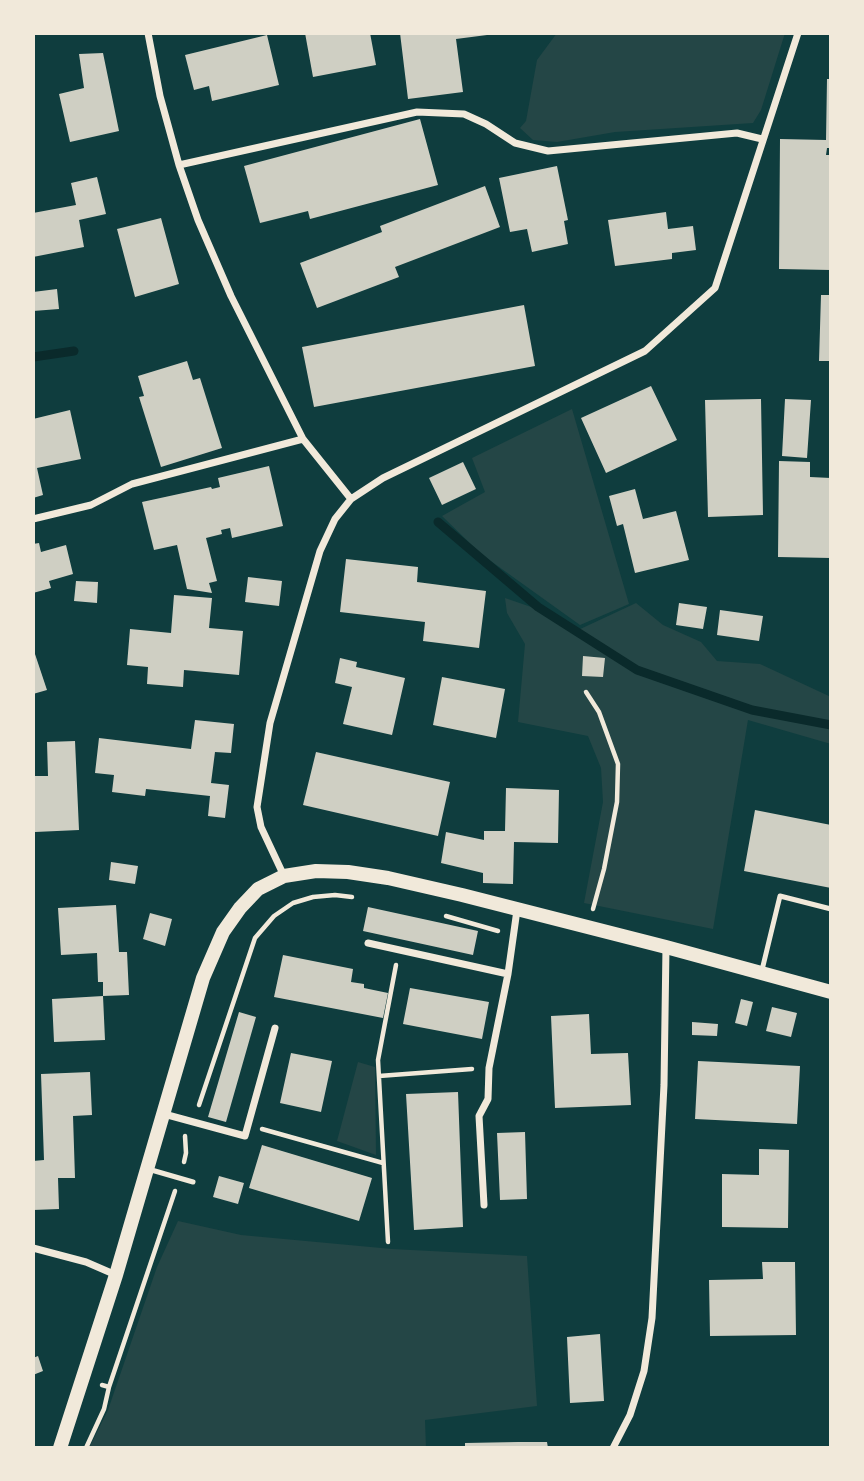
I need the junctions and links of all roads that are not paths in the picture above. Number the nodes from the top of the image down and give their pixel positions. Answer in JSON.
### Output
{"nodes":[{"id":1,"x":148,"y":33,"type":"edge"},
{"id":2,"x":798,"y":33,"type":"edge"},
{"id":3,"x":762,"y":139,"type":"junction"},
{"id":4,"x":179,"y":165,"type":"junction"},
{"id":5,"x":303,"y":439,"type":"junction"},
{"id":6,"x":351,"y":499,"type":"junction"},
{"id":7,"x":33,"y":519,"type":"edge"},
{"id":8,"x":284,"y":876,"type":"junction"},
{"id":9,"x":831,"y":909,"type":"edge"},
{"id":10,"x":517,"y":910,"type":"junction"},
{"id":11,"x":368,"y":943,"type":"dead end"},
{"id":12,"x":666,"y":947,"type":"junction"},
{"id":13,"x":508,"y":974,"type":"junction"},
{"id":14,"x":761,"y":974,"type":"junction"},
{"id":15,"x":831,"y":992,"type":"edge"},
{"id":16,"x":275,"y":1028,"type":"dead end"},
{"id":17,"x":164,"y":1114,"type":"junction"},
{"id":18,"x":148,"y":1169,"type":"junction"},
{"id":19,"x":193,"y":1182,"type":"dead end"},
{"id":20,"x":484,"y":1205,"type":"dead end"},
{"id":21,"x":33,"y":1248,"type":"edge"},
{"id":22,"x":116,"y":1275,"type":"junction"},
{"id":23,"x":60,"y":1448,"type":"edge"},
{"id":24,"x":613,"y":1448,"type":"edge"}],
"edges":[{"from":1,"to":4,"type":"street"},
{"from":2,"to":3,"type":"street"},
{"from":3,"to":4,"type":"street"},
{"from":3,"to":6,"type":"street"},
{"from":4,"to":5,"type":"street"},
{"from":5,"to":6,"type":"street"},
{"from":5,"to":7,"type":"street"},
{"from":6,"to":8,"type":"street"},
{"from":8,"to":10,"type":"main road"},
{"from":8,"to":17,"type":"main road"},
{"from":9,"to":14,"type":"lane"},
{"from":10,"to":12,"type":"main road"},
{"from":10,"to":13,"type":"street"},
{"from":11,"to":13,"type":"street"},
{"from":12,"to":14,"type":"main road"},
{"from":12,"to":24,"type":"street"},
{"from":13,"to":20,"type":"street"},
{"from":14,"to":15,"type":"main road"},
{"from":16,"to":17,"type":"street"},
{"from":17,"to":18,"type":"main road"},
{"from":18,"to":19,"type":"lane"},
{"from":18,"to":22,"type":"main road"},
{"from":21,"to":22,"type":"street"},
{"from":22,"to":23,"type":"main road"}]}
